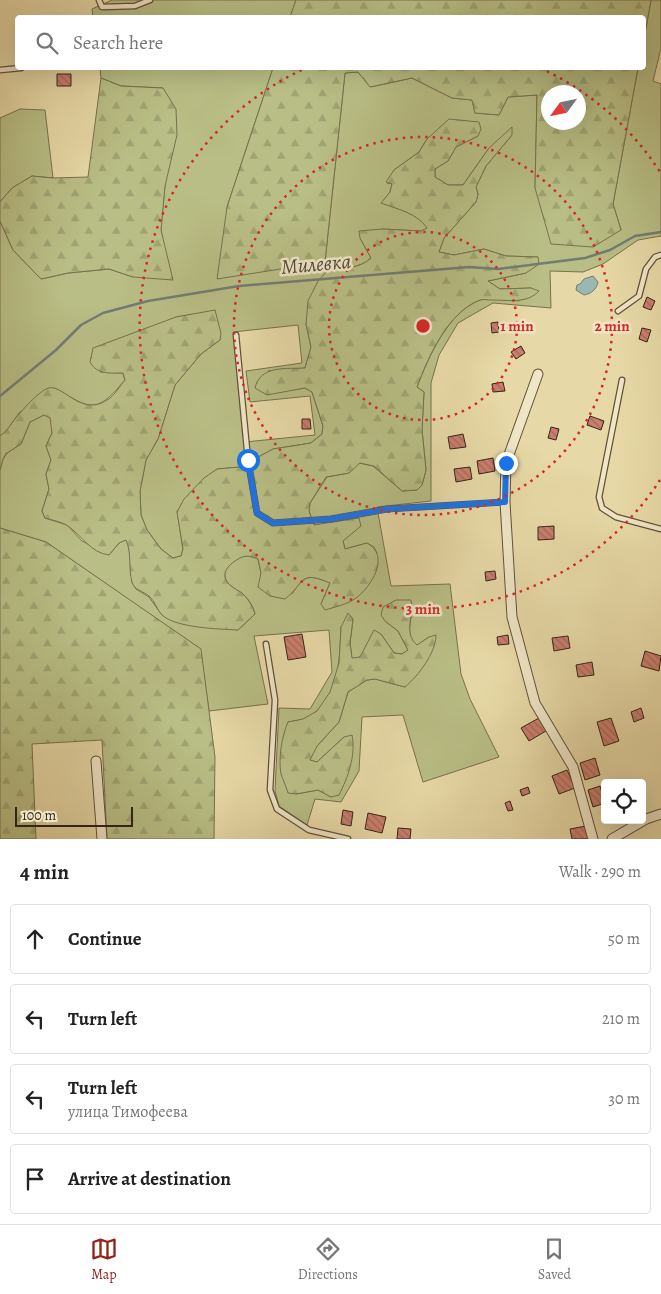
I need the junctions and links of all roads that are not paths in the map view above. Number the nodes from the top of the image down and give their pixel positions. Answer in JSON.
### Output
{"nodes":[{"id":1,"x":99,"y":0,"type":"edge"},
{"id":2,"x":150,"y":0,"type":"edge"},
{"id":3,"x":15,"y":69,"type":"edge"},
{"id":4,"x":0,"y":70,"type":"edge"},
{"id":5,"x":661,"y":255,"type":"edge"},
{"id":6,"x":618,"y":311,"type":"dead end"},
{"id":7,"x":236,"y":335,"type":"dead end"},
{"id":8,"x":538,"y":374,"type":"dead end"},
{"id":9,"x":622,"y":380,"type":"dead end"},
{"id":10,"x":505,"y":502,"type":"junction"},
{"id":11,"x":661,"y":529,"type":"edge"},
{"id":12,"x":266,"y":644,"type":"dead end"},
{"id":13,"x":96,"y":761,"type":"dead end"},
{"id":14,"x":661,"y":814,"type":"edge"},
{"id":15,"x":102,"y":839,"type":"edge"},
{"id":16,"x":348,"y":839,"type":"edge"},
{"id":17,"x":593,"y":839,"type":"edge"},
{"id":18,"x":612,"y":839,"type":"edge"}],
"edges":[{"from":1,"to":2,"type":"lane"},
{"from":3,"to":4,"type":"lane"},
{"from":5,"to":6,"type":"lane"},
{"from":7,"to":10,"type":"lane"},
{"from":8,"to":10,"type":"street"},
{"from":9,"to":11,"type":"lane"},
{"from":10,"to":17,"type":"street"},
{"from":12,"to":16,"type":"lane"},
{"from":13,"to":15,"type":"street"},
{"from":14,"to":18,"type":"street"}]}
